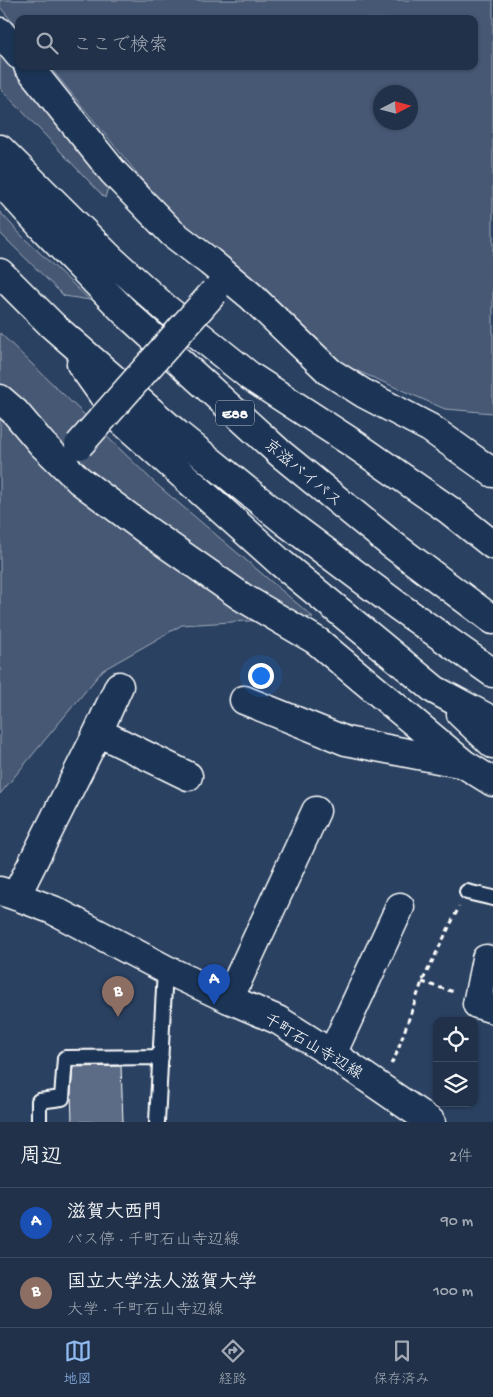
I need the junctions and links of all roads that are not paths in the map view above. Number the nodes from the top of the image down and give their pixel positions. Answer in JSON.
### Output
{"nodes":[{"id":1,"x":0,"y":32,"type":"edge"},
{"id":2,"x":15,"y":50,"type":"edge"},
{"id":3,"x":31,"y":70,"type":"edge"},
{"id":4,"x":0,"y":149,"type":"edge"},
{"id":5,"x":0,"y":181,"type":"edge"},
{"id":6,"x":0,"y":273,"type":"edge"},
{"id":7,"x":221,"y":284,"type":"junction"},
{"id":8,"x":53,"y":326,"type":"junction"},
{"id":9,"x":0,"y":400,"type":"edge"},
{"id":10,"x":71,"y":454,"type":"junction"},
{"id":11,"x":493,"y":473,"type":"edge"},
{"id":12,"x":493,"y":545,"type":"edge"},
{"id":13,"x":493,"y":620,"type":"edge"},
{"id":14,"x":493,"y":673,"type":"edge"},
{"id":15,"x":119,"y":686,"type":"dead end"},
{"id":16,"x":435,"y":690,"type":"junction"},
{"id":17,"x":244,"y":700,"type":"dead end"},
{"id":18,"x":493,"y":720,"type":"edge"},
{"id":19,"x":98,"y":732,"type":"junction"},
{"id":20,"x":493,"y":744,"type":"edge"},
{"id":21,"x":464,"y":764,"type":"junction"},
{"id":22,"x":188,"y":776,"type":"dead end"},
{"id":23,"x":493,"y":782,"type":"edge"},
{"id":24,"x":316,"y":811,"type":"dead end"},
{"id":25,"x":467,"y":892,"type":"road end"},
{"id":26,"x":8,"y":893,"type":"edge"},
{"id":27,"x":493,"y":898,"type":"edge"},
{"id":28,"x":400,"y":906,"type":"dead end"},
{"id":29,"x":486,"y":959,"type":"dead end"},
{"id":30,"x":165,"y":969,"type":"junction"},
{"id":31,"x":229,"y":999,"type":"junction"},
{"id":32,"x":485,"y":1007,"type":"edge"},
{"id":33,"x":332,"y":1054,"type":"junction"},
{"id":34,"x":161,"y":1056,"type":"junction"},
{"id":35,"x":39,"y":1122,"type":"edge"},
{"id":36,"x":157,"y":1122,"type":"edge"},
{"id":37,"x":431,"y":1122,"type":"edge"}],
"edges":[{"from":1,"to":2,"type":"main road"},
{"from":3,"to":7,"type":"main road"},
{"from":4,"to":12,"type":"main road"},
{"from":5,"to":13,"type":"main road","name":"京滋バイパス","number":"E88"},
{"from":6,"to":8,"type":"main road"},
{"from":7,"to":10,"type":"main road","bridge":true},
{"from":7,"to":11,"type":"main road"},
{"from":8,"to":14,"type":"main road"},
{"from":8,"to":16,"type":"main road"},
{"from":9,"to":10,"type":"main road"},
{"from":10,"to":21,"type":"main road"},
{"from":15,"to":19,"type":"main road"},
{"from":16,"to":18,"type":"main road"},
{"from":16,"to":20,"type":"main road"},
{"from":17,"to":21,"type":"main road"},
{"from":19,"to":22,"type":"main road"},
{"from":19,"to":26,"type":"main road"},
{"from":21,"to":23,"type":"main road"},
{"from":24,"to":31,"type":"main road"},
{"from":25,"to":27,"type":"lane"},
{"from":26,"to":30,"type":"main road","name":"千町石山寺辺線"},
{"from":28,"to":33,"type":"main road"},
{"from":29,"to":32,"type":"main road"},
{"from":30,"to":31,"type":"main road","name":"千町石山寺辺線"},
{"from":30,"to":34,"type":"lane"},
{"from":31,"to":33,"type":"main road","name":"千町石山寺辺線"},
{"from":33,"to":37,"type":"main road","name":"千町石山寺辺線"},
{"from":34,"to":35,"type":"lane"},
{"from":34,"to":36,"type":"lane"}]}
